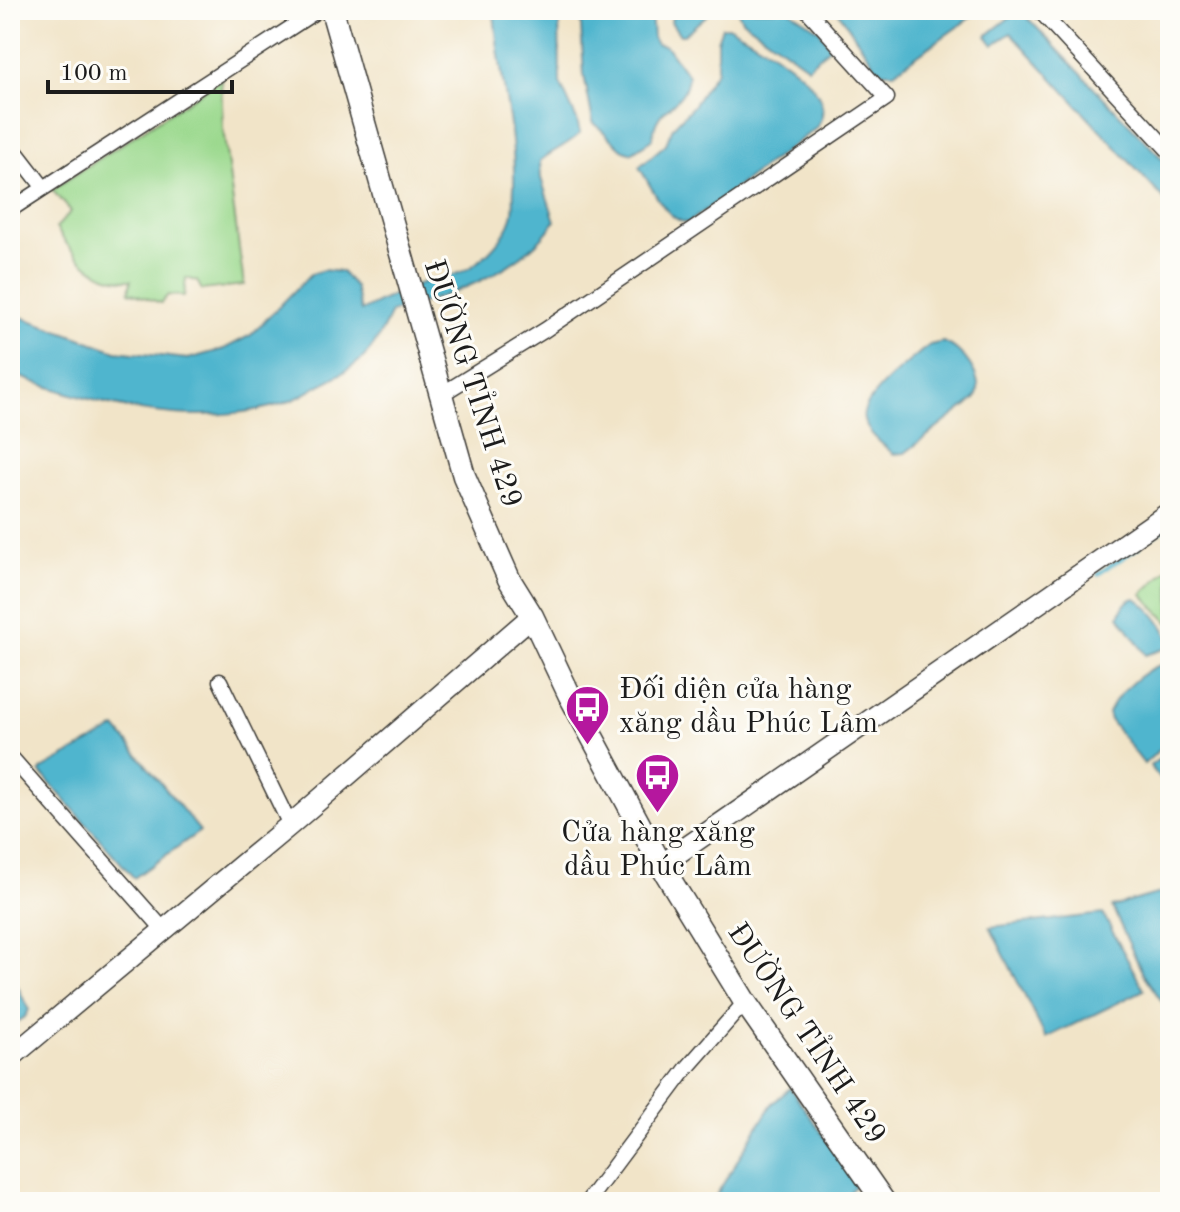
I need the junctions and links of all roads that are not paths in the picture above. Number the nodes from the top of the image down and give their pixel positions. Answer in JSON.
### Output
{"nodes":[{"id":1,"x":318,"y":10,"type":"edge"},
{"id":2,"x":332,"y":10,"type":"edge"},
{"id":3,"x":807,"y":10,"type":"edge"},
{"id":4,"x":1039,"y":10,"type":"edge"},
{"id":5,"x":10,"y":144,"type":"edge"},
{"id":6,"x":1170,"y":152,"type":"edge"},
{"id":7,"x":44,"y":188,"type":"junction"},
{"id":8,"x":10,"y":210,"type":"edge"},
{"id":9,"x":442,"y":394,"type":"junction"},
{"id":10,"x":1170,"y":512,"type":"edge"},
{"id":11,"x":532,"y":616,"type":"junction"},
{"id":12,"x":220,"y":681,"type":"dead end"},
{"id":13,"x":10,"y":756,"type":"edge"},
{"id":14,"x":24,"y":772,"type":"junction"},
{"id":15,"x":10,"y":780,"type":"edge"},
{"id":16,"x":290,"y":825,"type":"junction"},
{"id":17,"x":661,"y":865,"type":"junction"},
{"id":18,"x":163,"y":929,"type":"junction"},
{"id":19,"x":745,"y":1002,"type":"junction"},
{"id":20,"x":10,"y":1058,"type":"edge"},
{"id":21,"x":587,"y":1202,"type":"edge"},
{"id":22,"x":884,"y":1202,"type":"edge"}],
"edges":[{"from":1,"to":7,"type":"street"},
{"from":2,"to":9,"type":"main road","name":"ĐƯỜNG TỈNH 429"},
{"from":3,"to":9,"type":"street"},
{"from":4,"to":6,"type":"street"},
{"from":5,"to":7,"type":"street"},
{"from":7,"to":8,"type":"street"},
{"from":9,"to":11,"type":"main road","name":"ĐƯỜNG TỈNH 429"},
{"from":10,"to":17,"type":"street"},
{"from":11,"to":16,"type":"street"},
{"from":11,"to":17,"type":"main road","name":"ĐƯỜNG TỈNH 429"},
{"from":12,"to":16,"type":"street"},
{"from":13,"to":14,"type":"street"},
{"from":14,"to":15,"type":"street"},
{"from":14,"to":18,"type":"street"},
{"from":16,"to":18,"type":"street"},
{"from":17,"to":19,"type":"main road","name":"ĐƯỜNG TỈNH 429"},
{"from":18,"to":20,"type":"street"},
{"from":19,"to":21,"type":"street"},
{"from":19,"to":22,"type":"main road","name":"ĐƯỜNG TỈNH 429"}]}
